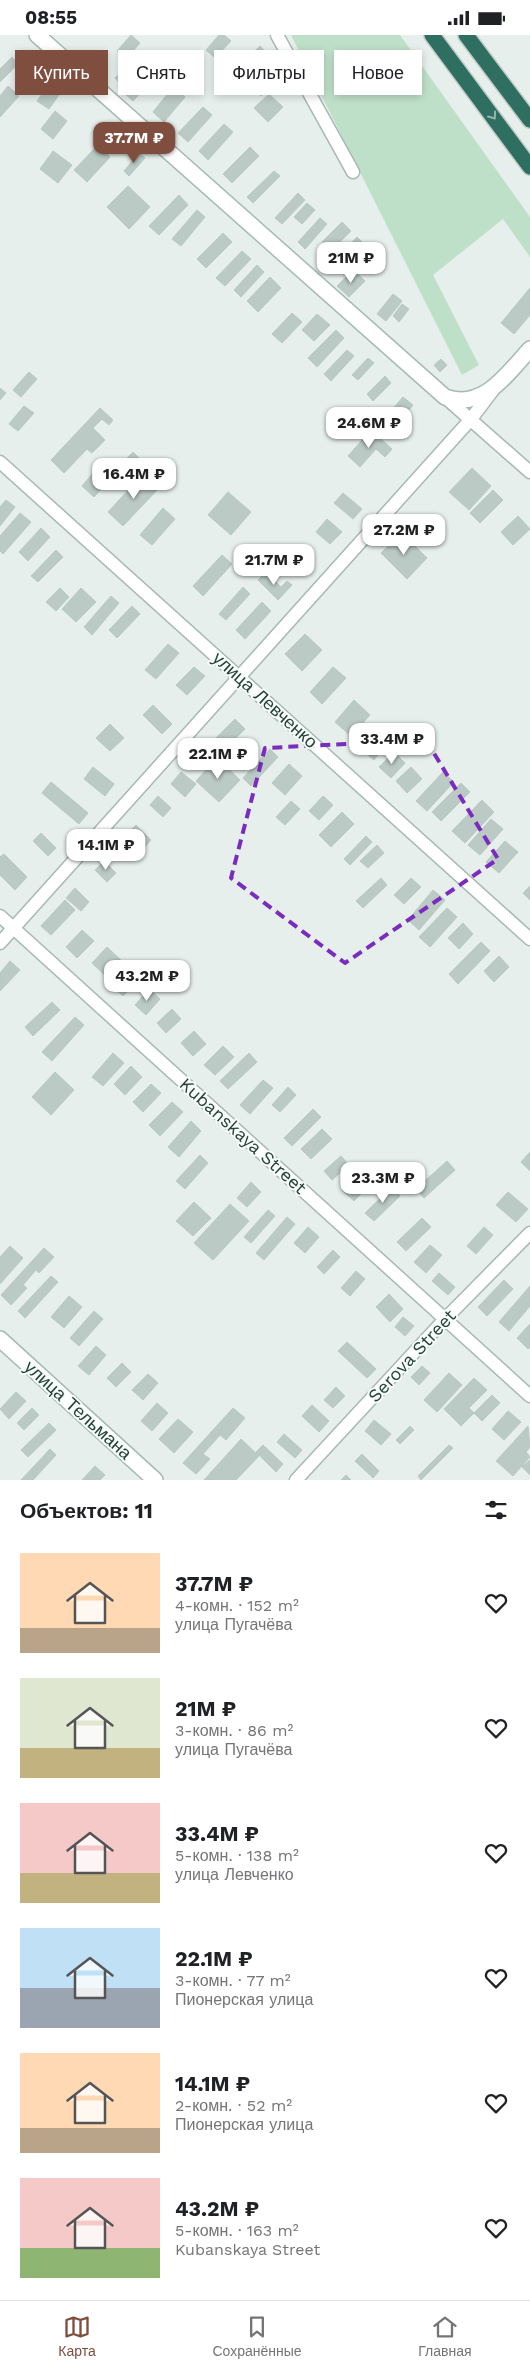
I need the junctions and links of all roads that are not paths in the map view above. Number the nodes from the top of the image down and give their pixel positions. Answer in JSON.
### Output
{"nodes":[{"id":1,"x":37,"y":35,"type":"edge"},
{"id":2,"x":277,"y":35,"type":"edge"},
{"id":3,"x":432,"y":35,"type":"edge"},
{"id":4,"x":466,"y":35,"type":"edge"},
{"id":5,"x":530,"y":119,"type":"edge"},
{"id":6,"x":530,"y":167,"type":"edge"},
{"id":7,"x":353,"y":172,"type":"dead end"},
{"id":8,"x":530,"y":349,"type":"edge"},
{"id":9,"x":493,"y":390,"type":"junction"},
{"id":10,"x":445,"y":397,"type":"junction"},
{"id":11,"x":471,"y":419,"type":"junction"},
{"id":12,"x":0,"y":462,"type":"edge"},
{"id":13,"x":530,"y":472,"type":"edge"},
{"id":14,"x":240,"y":677,"type":"junction"},
{"id":15,"x":0,"y":916,"type":"edge"},
{"id":16,"x":14,"y":929,"type":"junction"},
{"id":17,"x":530,"y":939,"type":"edge"},
{"id":18,"x":0,"y":943,"type":"edge"},
{"id":19,"x":530,"y":1233,"type":"edge"},
{"id":20,"x":445,"y":1319,"type":"junction"},
{"id":21,"x":0,"y":1339,"type":"edge"},
{"id":22,"x":530,"y":1396,"type":"edge"},
{"id":23,"x":155,"y":1480,"type":"edge"},
{"id":24,"x":296,"y":1480,"type":"edge"}],
"edges":[{"from":1,"to":10,"type":"street"},
{"from":2,"to":7,"type":"street"},
{"from":3,"to":6,"type":"highway","one_way":true},
{"from":4,"to":5,"type":"highway"},
{"from":8,"to":9,"type":"street"},
{"from":9,"to":10,"type":"street"},
{"from":9,"to":11,"type":"street"},
{"from":10,"to":11,"type":"street"},
{"from":11,"to":13,"type":"street"},
{"from":11,"to":14,"type":"street"},
{"from":12,"to":14,"type":"street","name":"улица Левченко"},
{"from":14,"to":16,"type":"street"},
{"from":14,"to":17,"type":"street","name":"улица Левченко"},
{"from":15,"to":16,"type":"street","name":"Kubanskaya Street"},
{"from":16,"to":18,"type":"street"},
{"from":16,"to":20,"type":"street","name":"Kubanskaya Street"},
{"from":19,"to":20,"type":"street","name":"Serova Street"},
{"from":20,"to":22,"type":"street","name":"Kubanskaya Street"},
{"from":20,"to":24,"type":"street","name":"Serova Street"},
{"from":21,"to":23,"type":"street","name":"улица Тельмана"}]}
